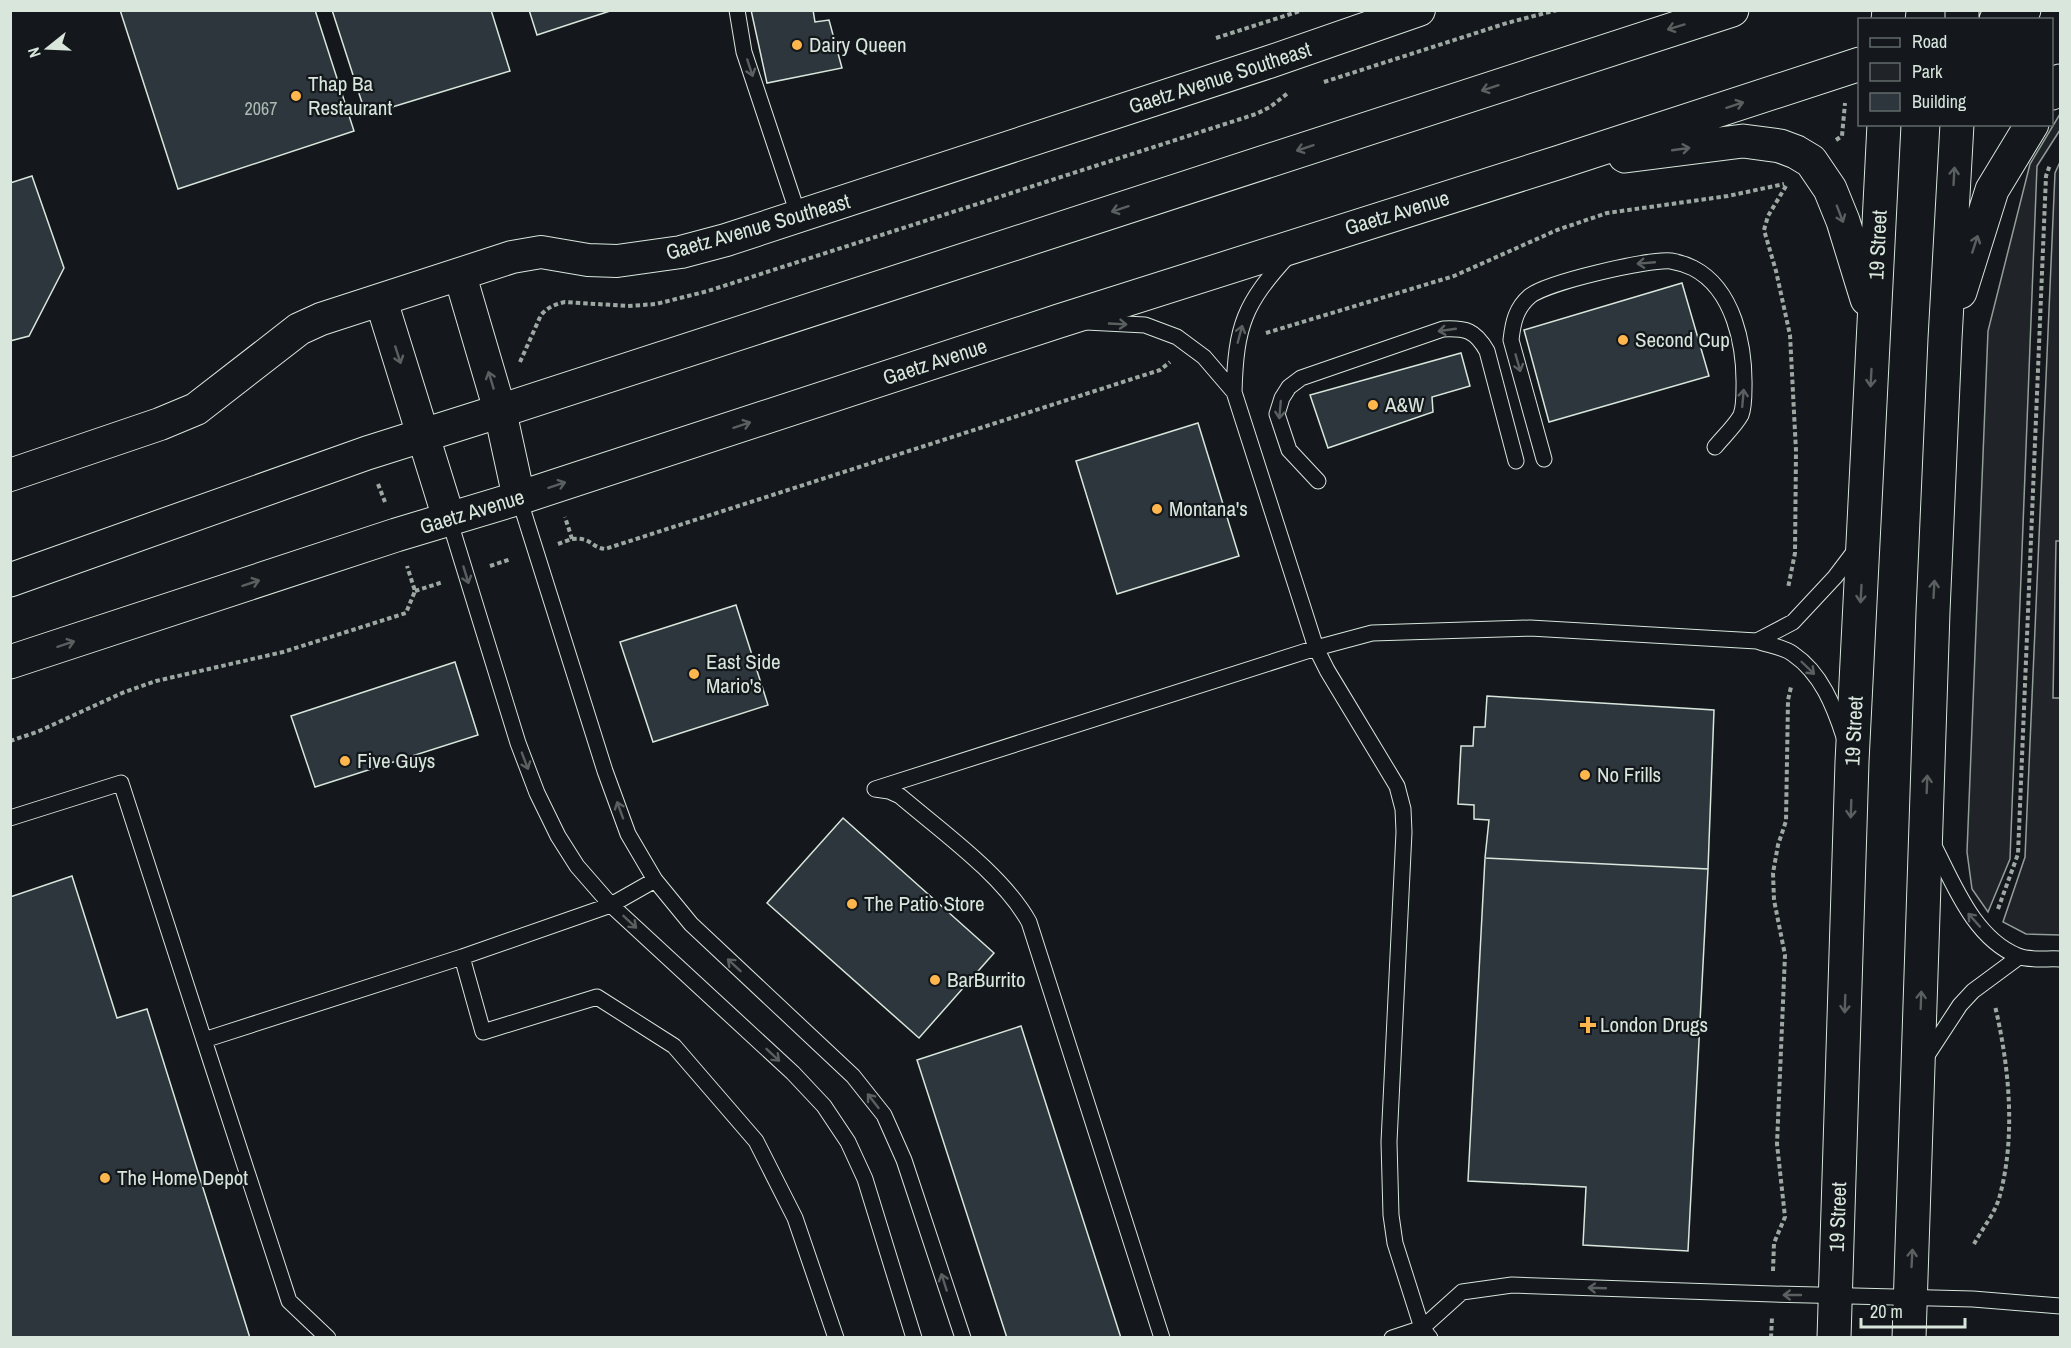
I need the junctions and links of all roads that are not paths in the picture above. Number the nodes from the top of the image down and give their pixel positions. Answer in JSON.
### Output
{"nodes":[{"id":1,"x":737,"y":10,"type":"edge"},
{"id":2,"x":1419,"y":10,"type":"edge"},
{"id":3,"x":1732,"y":10,"type":"edge"},
{"id":4,"x":2024,"y":10,"type":"edge"},
{"id":5,"x":2002,"y":18,"type":"edge"},
{"id":6,"x":1858,"y":65,"type":"edge"},
{"id":7,"x":1884,"y":126,"type":"edge"},
{"id":8,"x":1957,"y":126,"type":"edge"},
{"id":9,"x":2031,"y":126,"type":"edge"},
{"id":10,"x":1560,"y":162,"type":"junction"},
{"id":11,"x":799,"y":217,"type":"junction"},
{"id":12,"x":1300,"y":244,"type":"junction"},
{"id":13,"x":460,"y":275,"type":"junction"},
{"id":14,"x":381,"y":300,"type":"junction"},
{"id":15,"x":1874,"y":319,"type":"junction"},
{"id":16,"x":1059,"y":321,"type":"junction"},
{"id":17,"x":1945,"y":339,"type":"junction"},
{"id":18,"x":1234,"y":392,"type":"junction"},
{"id":19,"x":500,"y":411,"type":"junction"},
{"id":20,"x":424,"y":436,"type":"junction"},
{"id":21,"x":1715,"y":447,"type":"dead end"},
{"id":22,"x":1544,"y":459,"type":"dead end"},
{"id":23,"x":1516,"y":461,"type":"dead end"},
{"id":24,"x":10,"y":475,"type":"edge"},
{"id":25,"x":1318,"y":481,"type":"dead end"},
{"id":26,"x":519,"y":498,"type":"junction"},
{"id":27,"x":449,"y":519,"type":"junction"},
{"id":28,"x":1864,"y":538,"type":"junction"},
{"id":29,"x":10,"y":580,"type":"edge"},
{"id":30,"x":1757,"y":641,"type":"junction"},
{"id":31,"x":1316,"y":648,"type":"junction"},
{"id":32,"x":10,"y":662,"type":"edge"},
{"id":33,"x":1852,"y":762,"type":"junction"},
{"id":34,"x":10,"y":818,"type":"edge"},
{"id":35,"x":1926,"y":832,"type":"junction"},
{"id":36,"x":655,"y":880,"type":"junction"},
{"id":37,"x":611,"y":905,"type":"junction"},
{"id":38,"x":462,"y":957,"type":"junction"},
{"id":39,"x":2019,"y":957,"type":"junction"},
{"id":40,"x":2061,"y":959,"type":"edge"},
{"id":41,"x":204,"y":1040,"type":"junction"},
{"id":42,"x":1919,"y":1067,"type":"junction"},
{"id":43,"x":1836,"y":1295,"type":"junction"},
{"id":44,"x":1911,"y":1297,"type":"junction"},
{"id":45,"x":2061,"y":1306,"type":"edge"},
{"id":46,"x":1426,"y":1333,"type":"edge"},
{"id":47,"x":328,"y":1338,"type":"edge"},
{"id":48,"x":836,"y":1338,"type":"edge"},
{"id":49,"x":914,"y":1338,"type":"edge"},
{"id":50,"x":963,"y":1338,"type":"edge"},
{"id":51,"x":1162,"y":1338,"type":"edge"},
{"id":52,"x":1392,"y":1338,"type":"edge"},
{"id":53,"x":1442,"y":1338,"type":"edge"},
{"id":54,"x":1834,"y":1338,"type":"edge"},
{"id":55,"x":1909,"y":1338,"type":"edge"}],
"edges":[{"from":1,"to":11,"type":"lane","one_way":true},
{"from":2,"to":11,"type":"street","name":"Gaetz Avenue Southeast"},
{"from":3,"to":19,"type":"main road","one_way":true},
{"from":4,"to":5,"type":"main road"},
{"from":10,"to":6,"type":"main road","name":"Gaetz Avenue","one_way":true},
{"from":7,"to":15,"type":"main road","name":"19 Street"},
{"from":17,"to":8,"type":"main road","one_way":true},
{"from":17,"to":9,"type":"main road","one_way":true},
{"from":10,"to":12,"type":"main road","name":"Gaetz Avenue"},
{"from":10,"to":15,"type":"main road","one_way":true},
{"from":11,"to":13,"type":"street","name":"Gaetz Avenue Southeast"},
{"from":12,"to":16,"type":"main road","name":"Gaetz Avenue"},
{"from":18,"to":12,"type":"lane","one_way":true},
{"from":13,"to":14,"type":"street","name":"Gaetz Avenue Southeast"},
{"from":19,"to":13,"type":"street","one_way":true},
{"from":14,"to":20,"type":"street","one_way":true},
{"from":14,"to":24,"type":"street","name":"Gaetz Avenue Southeast"},
{"from":15,"to":28,"type":"main road","name":"19 Street","one_way":true},
{"from":16,"to":18,"type":"lane","one_way":true},
{"from":26,"to":16,"type":"main road","name":"Gaetz Avenue","one_way":true},
{"from":35,"to":17,"type":"main road","one_way":true},
{"from":18,"to":31,"type":"lane"},
{"from":19,"to":20,"type":"main road"},
{"from":19,"to":26,"type":"street"},
{"from":20,"to":27,"type":"street"},
{"from":20,"to":29,"type":"main road"},
{"from":21,"to":22,"type":"lane","one_way":true},
{"from":23,"to":25,"type":"lane","one_way":true},
{"from":26,"to":27,"type":"main road","name":"Gaetz Avenue"},
{"from":36,"to":26,"type":"lane","one_way":true},
{"from":32,"to":27,"type":"main road","name":"Gaetz Avenue","one_way":true},
{"from":27,"to":37,"type":"lane","one_way":true},
{"from":28,"to":30,"type":"lane"},
{"from":28,"to":33,"type":"main road","name":"19 Street","one_way":true},
{"from":30,"to":31,"type":"lane"},
{"from":30,"to":33,"type":"lane","one_way":true},
{"from":31,"to":46,"type":"lane"},
{"from":31,"to":51,"type":"lane"},
{"from":33,"to":43,"type":"main road","name":"19 Street","one_way":true},
{"from":34,"to":41,"type":"lane"},
{"from":39,"to":35,"type":"lane","one_way":true},
{"from":42,"to":35,"type":"main road","one_way":true},
{"from":36,"to":37,"type":"lane"},
{"from":50,"to":36,"type":"lane","one_way":true},
{"from":37,"to":38,"type":"lane"},
{"from":37,"to":49,"type":"lane","one_way":true},
{"from":38,"to":41,"type":"lane"},
{"from":38,"to":48,"type":"lane"},
{"from":39,"to":40,"type":"lane"},
{"from":39,"to":42,"type":"lane"},
{"from":41,"to":47,"type":"lane"},
{"from":44,"to":42,"type":"main road","one_way":true},
{"from":43,"to":44,"type":"lane"},
{"from":43,"to":46,"type":"lane","one_way":true},
{"from":43,"to":54,"type":"main road","name":"19 Street"},
{"from":44,"to":45,"type":"lane"},
{"from":44,"to":55,"type":"main road"},
{"from":46,"to":52,"type":"lane"},
{"from":46,"to":53,"type":"lane"}]}
